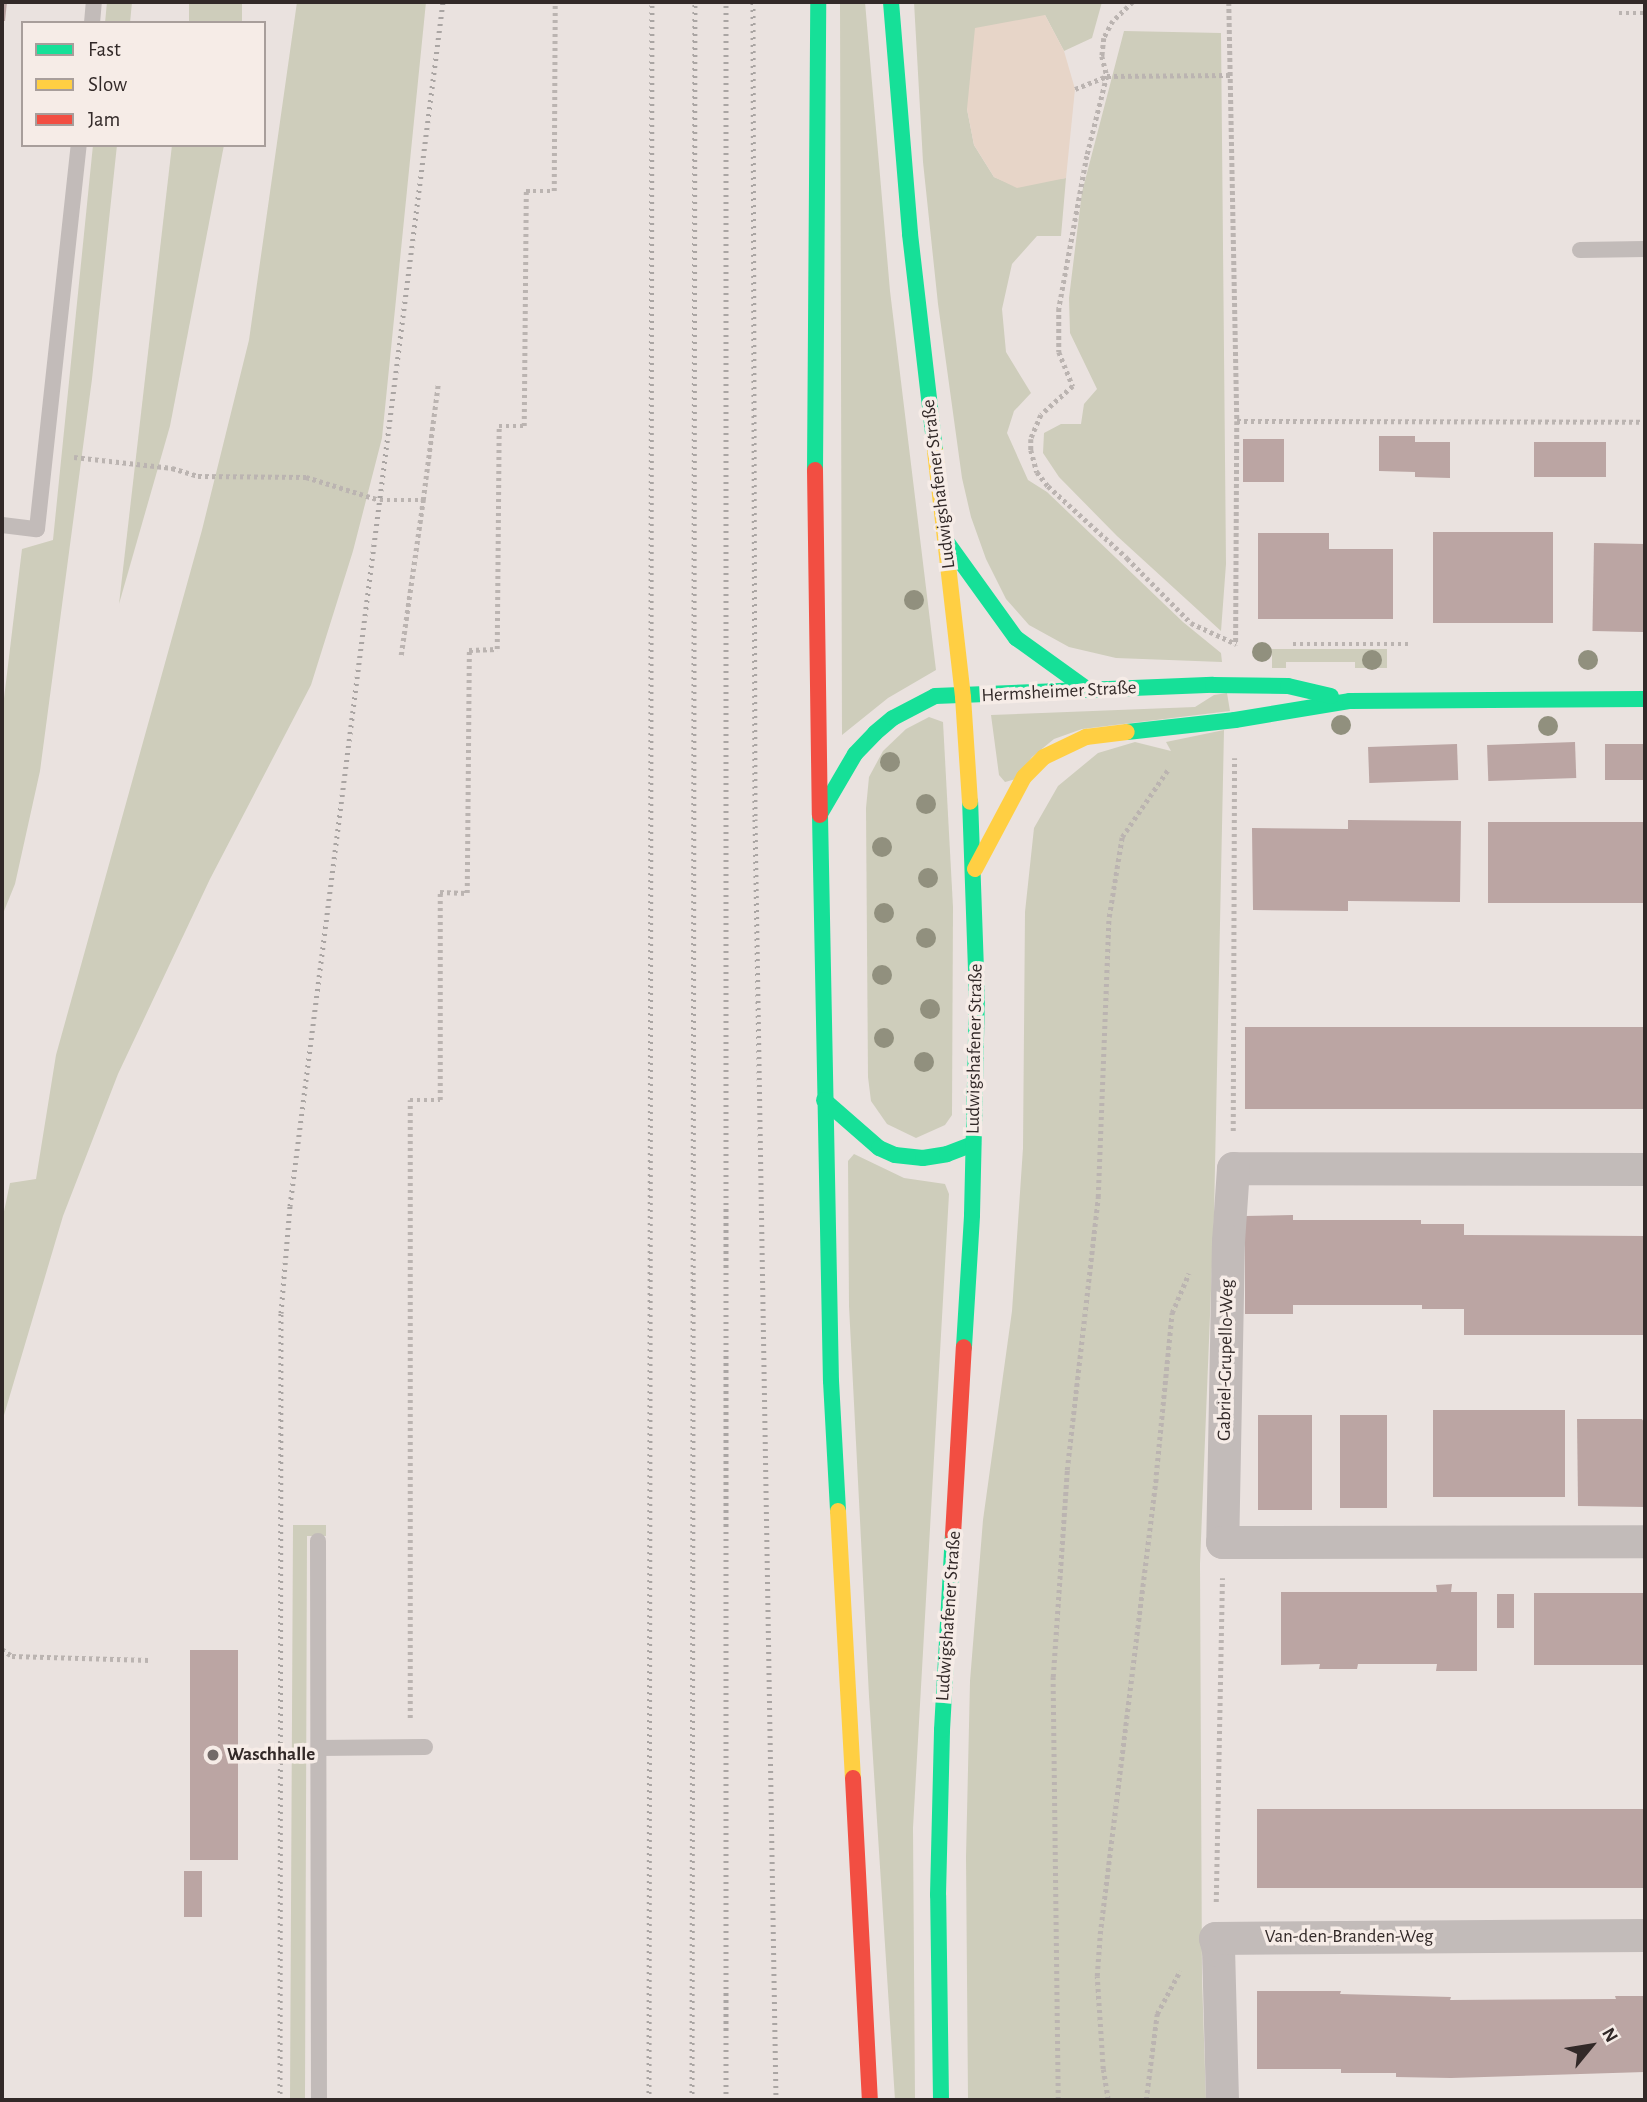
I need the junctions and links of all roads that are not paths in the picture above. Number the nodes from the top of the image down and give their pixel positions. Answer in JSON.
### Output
{"nodes":[{"id":1,"x":94,"y":2,"type":"edge"},
{"id":2,"x":818,"y":2,"type":"edge"},
{"id":3,"x":891,"y":2,"type":"edge"},
{"id":4,"x":92,"y":21,"type":"edge"},
{"id":5,"x":79,"y":147,"type":"edge"},
{"id":6,"x":1645,"y":249,"type":"edge"},
{"id":7,"x":1580,"y":250,"type":"dead end"},
{"id":8,"x":2,"y":525,"type":"edge"},
{"id":9,"x":946,"y":541,"type":"junction"},
{"id":10,"x":1088,"y":690,"type":"junction"},
{"id":11,"x":963,"y":697,"type":"junction"},
{"id":12,"x":1645,"y":699,"type":"edge"},
{"id":13,"x":1350,"y":701,"type":"junction"},
{"id":14,"x":820,"y":814,"type":"junction"},
{"id":15,"x":975,"y":869,"type":"junction"},
{"id":16,"x":824,"y":1100,"type":"junction"},
{"id":17,"x":973,"y":1144,"type":"junction"},
{"id":18,"x":1645,"y":1168,"type":"edge"},
{"id":19,"x":318,"y":1541,"type":"dead end"},
{"id":20,"x":1645,"y":1541,"type":"edge"},
{"id":21,"x":418,"y":1747,"type":"road end"},
{"id":22,"x":319,"y":1748,"type":"junction"},
{"id":23,"x":1645,"y":1935,"type":"edge"},
{"id":24,"x":319,"y":2100,"type":"edge"},
{"id":25,"x":870,"y":2100,"type":"edge"},
{"id":26,"x":941,"y":2100,"type":"edge"},
{"id":27,"x":1222,"y":2100,"type":"edge"}],
"edges":[{"from":1,"to":4,"type":"lane"},
{"from":2,"to":14,"type":"main road"},
{"from":3,"to":9,"type":"main road","name":"Ludwigshafener Straße"},
{"from":5,"to":8,"type":"lane"},
{"from":6,"to":7,"type":"lane"},
{"from":9,"to":10,"type":"main road"},
{"from":9,"to":11,"type":"main road","name":"Ludwigshafener Straße"},
{"from":10,"to":11,"type":"main road","name":"Hermsheimer Straße"},
{"from":10,"to":13,"type":"main road","name":"Hermsheimer Straße"},
{"from":11,"to":14,"type":"main road","name":"Hermsheimer Straße"},
{"from":11,"to":15,"type":"main road","name":"Ludwigshafener Straße"},
{"from":12,"to":13,"type":"main road","name":"Hermsheimer Straße"},
{"from":13,"to":15,"type":"main road","name":"Hermsheimer Straße"},
{"from":14,"to":16,"type":"main road"},
{"from":15,"to":17,"type":"main road","name":"Ludwigshafener Straße"},
{"from":16,"to":17,"type":"main road"},
{"from":16,"to":25,"type":"main road"},
{"from":17,"to":26,"type":"main road","name":"Ludwigshafener Straße"},
{"from":18,"to":20,"type":"street","name":"Gabriel-Grupello-Weg"},
{"from":19,"to":22,"type":"lane"},
{"from":21,"to":22,"type":"lane"},
{"from":22,"to":24,"type":"lane"},
{"from":23,"to":27,"type":"street","name":"Van-den-Branden-Weg"}]}
